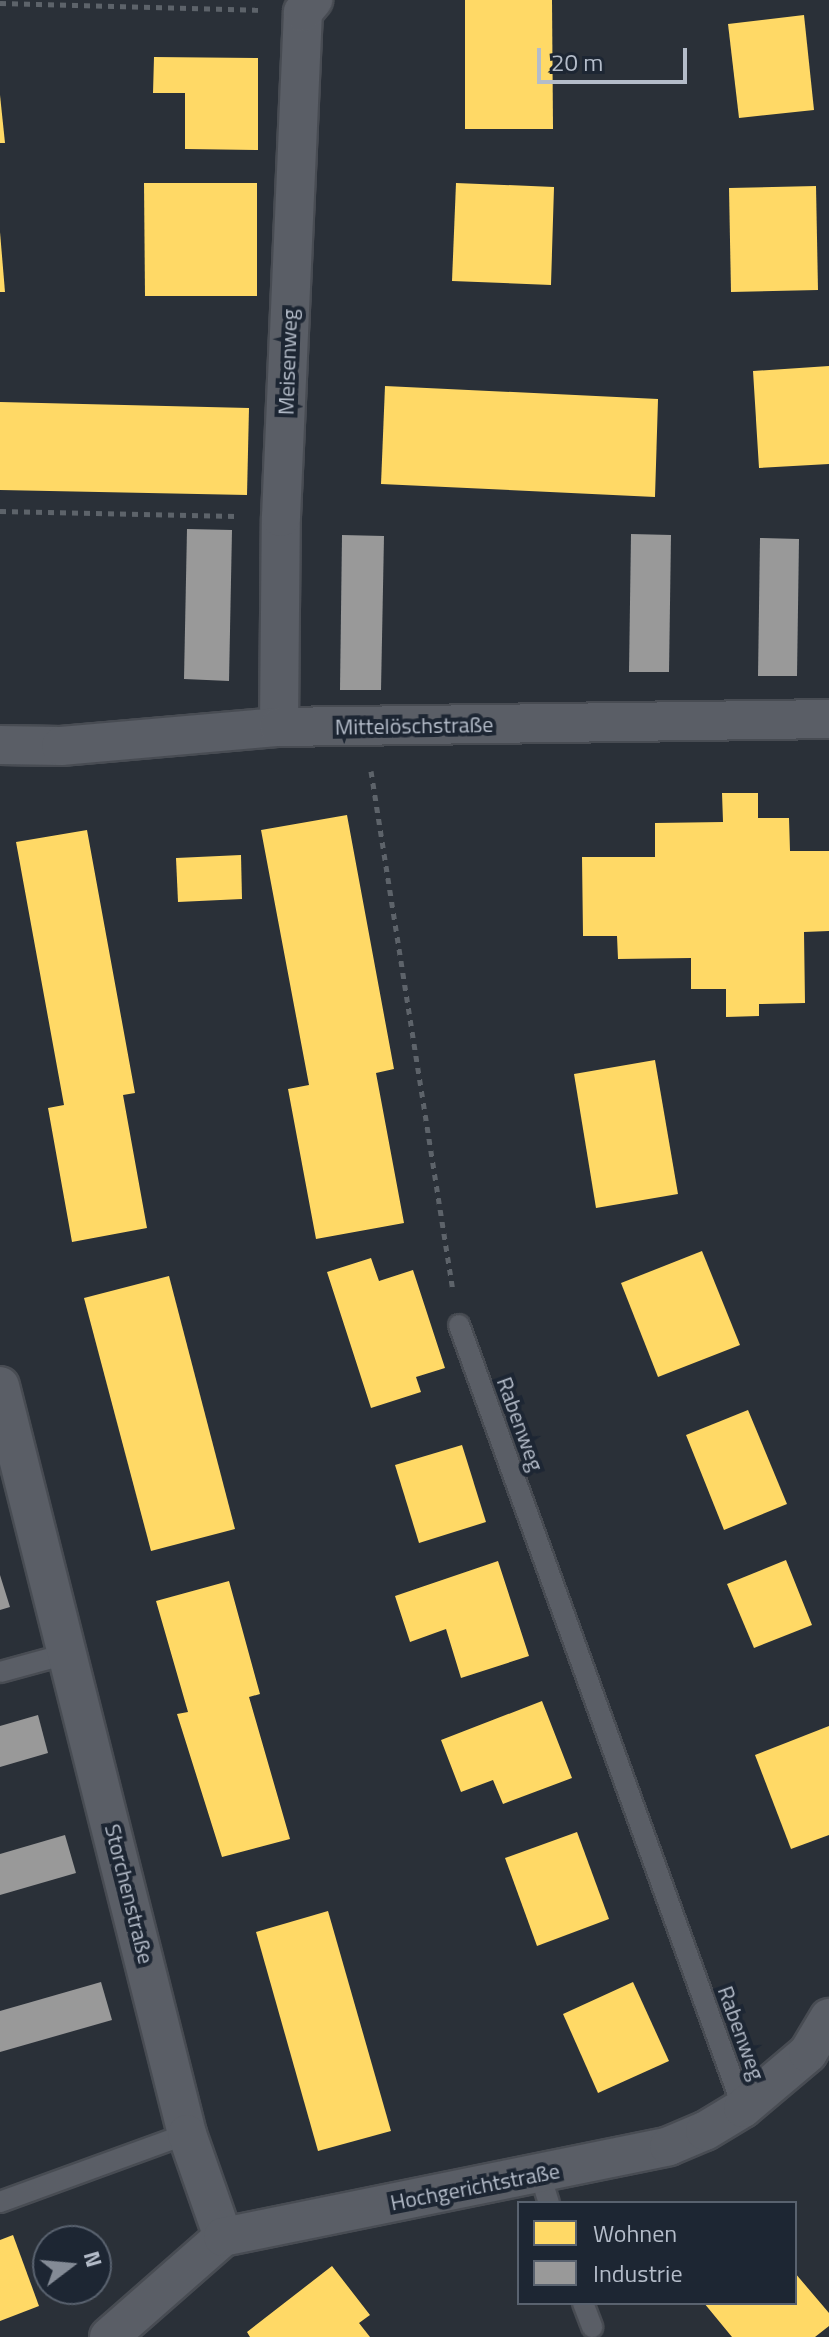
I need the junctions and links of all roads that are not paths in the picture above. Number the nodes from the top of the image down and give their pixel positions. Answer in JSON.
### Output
{"nodes":[{"id":1,"x":308,"y":6,"type":"edge"},
{"id":2,"x":829,"y":719,"type":"edge"},
{"id":3,"x":279,"y":727,"type":"junction"},
{"id":4,"x":0,"y":745,"type":"edge"},
{"id":5,"x":459,"y":1325,"type":"road end"},
{"id":6,"x":0,"y":1386,"type":"edge"},
{"id":7,"x":70,"y":1653,"type":"junction"},
{"id":8,"x":0,"y":1672,"type":"edge"},
{"id":9,"x":829,"y":2018,"type":"edge"},
{"id":10,"x":819,"y":2050,"type":"edge"},
{"id":11,"x":743,"y":2108,"type":"junction"},
{"id":12,"x":187,"y":2134,"type":"junction"},
{"id":13,"x":544,"y":2189,"type":"edge"},
{"id":14,"x":0,"y":2202,"type":"edge"},
{"id":15,"x":223,"y":2237,"type":"junction"},
{"id":16,"x":584,"y":2305,"type":"edge"},
{"id":17,"x":592,"y":2327,"type":"dead end"},
{"id":18,"x":109,"y":2337,"type":"edge"}],
"edges":[{"from":1,"to":3,"type":"street","name":"Meisenweg"},
{"from":2,"to":3,"type":"street","name":"Mittelöschstraße"},
{"from":3,"to":4,"type":"street","name":"Mittelöschstraße"},
{"from":5,"to":11,"type":"lane","name":"Rabenweg"},
{"from":6,"to":7,"type":"street","name":"Storchenstraße"},
{"from":7,"to":8,"type":"lane"},
{"from":7,"to":12,"type":"street","name":"Storchenstraße"},
{"from":9,"to":10,"type":"street","name":"Hochgerichtstraße"},
{"from":10,"to":11,"type":"street","name":"Hochgerichtstraße"},
{"from":11,"to":13,"type":"street","name":"Hochgerichtstraße"},
{"from":12,"to":14,"type":"lane"},
{"from":12,"to":15,"type":"street","name":"Storchenstraße"},
{"from":13,"to":15,"type":"street","name":"Hochgerichtstraße"},
{"from":15,"to":18,"type":"street"},
{"from":16,"to":17,"type":"lane"}]}
